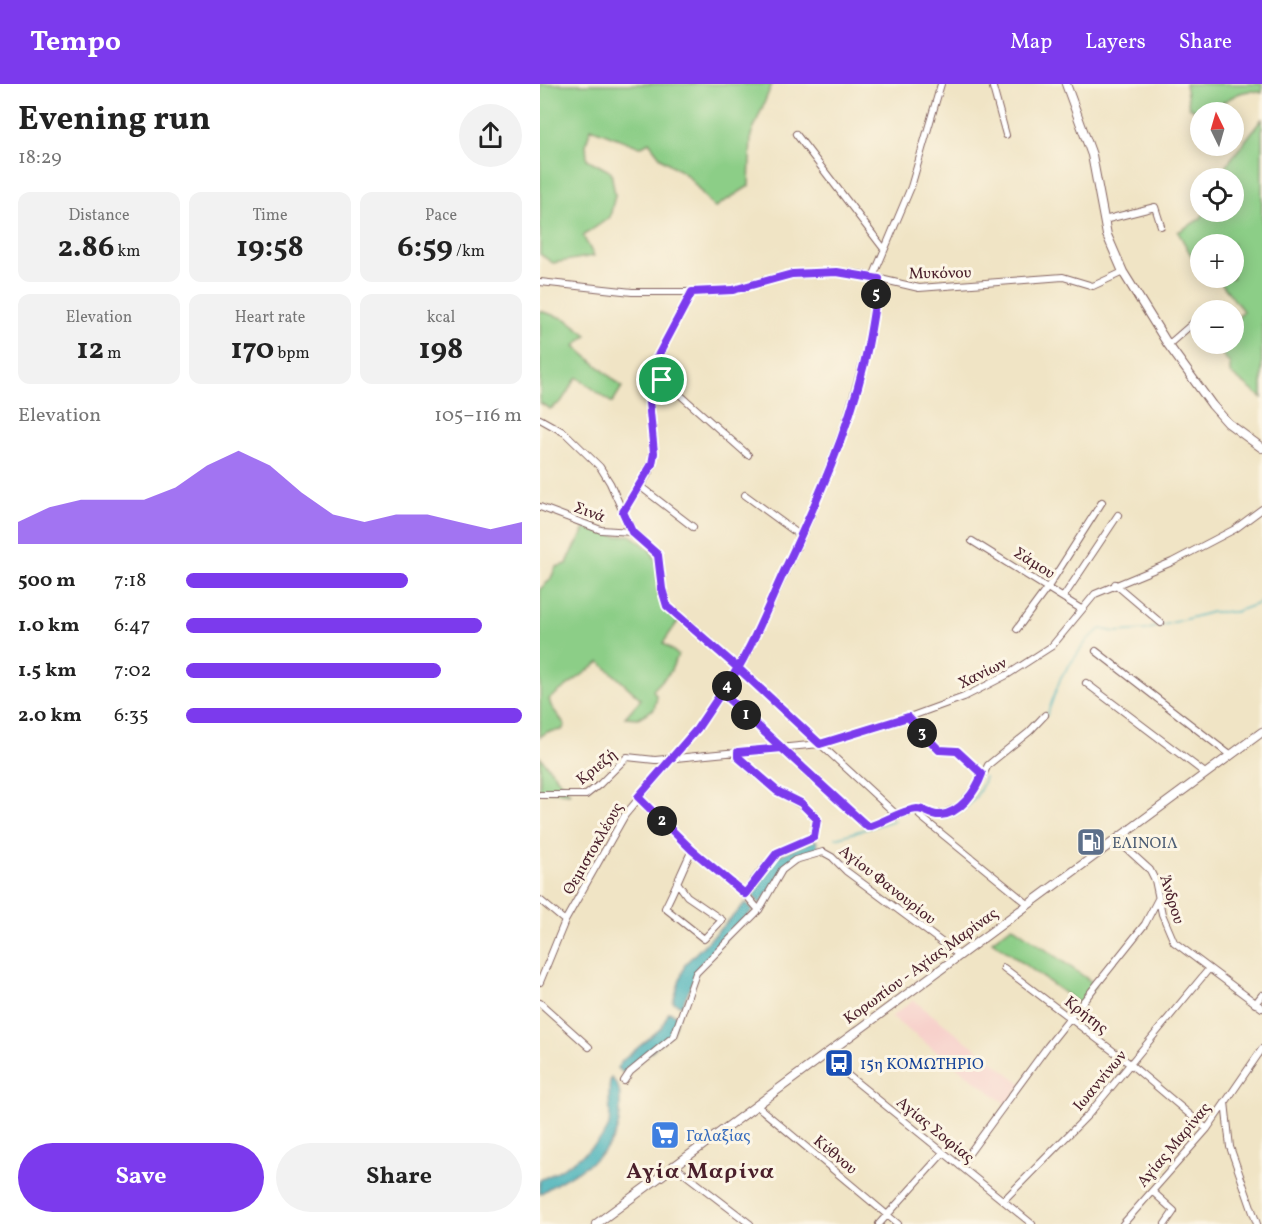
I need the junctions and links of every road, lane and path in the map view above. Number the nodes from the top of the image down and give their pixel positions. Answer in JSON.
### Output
{"nodes":[{"id":1,"x":941,"y":84,"type":"edge"},
{"id":2,"x":992,"y":84,"type":"edge"},
{"id":3,"x":1066,"y":84,"type":"edge"},
{"id":4,"x":796,"y":134,"type":"dead end"},
{"id":5,"x":1006,"y":135,"type":"dead end"},
{"id":6,"x":1104,"y":220,"type":"junction"},
{"id":7,"x":1161,"y":226,"type":"dead end"},
{"id":8,"x":884,"y":249,"type":"junction"},
{"id":9,"x":1123,"y":272,"type":"junction"},
{"id":10,"x":876,"y":278,"type":"junction"},
{"id":11,"x":540,"y":282,"type":"edge"},
{"id":12,"x":692,"y":292,"type":"junction"},
{"id":13,"x":1190,"y":326,"type":"edge"},
{"id":14,"x":1168,"y":345,"type":"junction"},
{"id":15,"x":651,"y":369,"type":"junction"},
{"id":16,"x":662,"y":380,"type":"junction"},
{"id":17,"x":647,"y":381,"type":"junction"},
{"id":18,"x":540,"y":419,"type":"edge"},
{"id":19,"x":1262,"y":448,"type":"edge"},
{"id":20,"x":747,"y":455,"type":"dead end"},
{"id":21,"x":641,"y":487,"type":"junction"},
{"id":22,"x":745,"y":495,"type":"dead end"},
{"id":23,"x":1102,"y":502,"type":"dead end"},
{"id":24,"x":540,"y":507,"type":"edge"},
{"id":25,"x":1262,"y":508,"type":"edge"},
{"id":26,"x":623,"y":512,"type":"junction"},
{"id":27,"x":1118,"y":515,"type":"dead end"},
{"id":28,"x":693,"y":527,"type":"dead end"},
{"id":29,"x":632,"y":532,"type":"junction"},
{"id":30,"x":801,"y":536,"type":"junction"},
{"id":31,"x":972,"y":541,"type":"dead end"},
{"id":32,"x":1115,"y":584,"type":"junction"},
{"id":33,"x":1048,"y":587,"type":"junction"},
{"id":34,"x":1064,"y":596,"type":"junction"},
{"id":35,"x":1081,"y":609,"type":"junction"},
{"id":36,"x":1161,"y":623,"type":"dead end"},
{"id":37,"x":1017,"y":629,"type":"dead end"},
{"id":38,"x":1096,"y":651,"type":"dead end"},
{"id":39,"x":738,"y":668,"type":"junction"},
{"id":40,"x":1086,"y":682,"type":"dead end"},
{"id":41,"x":722,"y":693,"type":"junction"},
{"id":42,"x":1045,"y":715,"type":"dead end"},
{"id":43,"x":908,"y":717,"type":"junction"},
{"id":44,"x":1262,"y":732,"type":"edge"},
{"id":45,"x":820,"y":744,"type":"junction"},
{"id":46,"x":782,"y":748,"type":"junction"},
{"id":47,"x":738,"y":752,"type":"junction"},
{"id":48,"x":1230,"y":755,"type":"junction"},
{"id":49,"x":669,"y":759,"type":"junction"},
{"id":50,"x":982,"y":774,"type":"junction"},
{"id":51,"x":1205,"y":774,"type":"junction"},
{"id":52,"x":540,"y":795,"type":"edge"},
{"id":53,"x":638,"y":797,"type":"junction"},
{"id":54,"x":898,"y":816,"type":"junction"},
{"id":55,"x":920,"y":816,"type":"dead end"},
{"id":56,"x":1116,"y":839,"type":"junction"},
{"id":57,"x":692,"y":850,"type":"junction"},
{"id":58,"x":677,"y":882,"type":"junction"},
{"id":59,"x":745,"y":894,"type":"junction"},
{"id":60,"x":1158,"y":899,"type":"junction"},
{"id":61,"x":540,"y":900,"type":"edge"},
{"id":62,"x":1028,"y":904,"type":"junction"},
{"id":63,"x":758,"y":909,"type":"junction"},
{"id":64,"x":565,"y":921,"type":"junction"},
{"id":65,"x":959,"y":955,"type":"junction"},
{"id":66,"x":1004,"y":968,"type":"dead end"},
{"id":67,"x":1208,"y":970,"type":"junction"},
{"id":68,"x":541,"y":978,"type":"edge"},
{"id":69,"x":1262,"y":995,"type":"edge"},
{"id":70,"x":540,"y":1003,"type":"edge"},
{"id":71,"x":1255,"y":1004,"type":"junction"},
{"id":72,"x":1262,"y":1008,"type":"edge"},
{"id":73,"x":1070,"y":1018,"type":"junction"},
{"id":74,"x":589,"y":1047,"type":"dead end"},
{"id":75,"x":1262,"y":1049,"type":"edge"},
{"id":76,"x":823,"y":1055,"type":"junction"},
{"id":77,"x":1130,"y":1064,"type":"junction"},
{"id":78,"x":624,"y":1081,"type":"dead end"},
{"id":79,"x":1225,"y":1102,"type":"junction"},
{"id":80,"x":756,"y":1105,"type":"junction"},
{"id":81,"x":1207,"y":1130,"type":"junction"},
{"id":82,"x":943,"y":1153,"type":"junction"},
{"id":83,"x":673,"y":1166,"type":"junction"},
{"id":84,"x":960,"y":1166,"type":"junction"},
{"id":85,"x":1152,"y":1191,"type":"junction"},
{"id":86,"x":1004,"y":1200,"type":"junction"},
{"id":87,"x":887,"y":1215,"type":"junction"},
{"id":88,"x":596,"y":1224,"type":"edge"},
{"id":89,"x":750,"y":1224,"type":"edge"},
{"id":90,"x":879,"y":1224,"type":"edge"},
{"id":91,"x":898,"y":1224,"type":"edge"},
{"id":92,"x":1032,"y":1224,"type":"edge"},
{"id":93,"x":1123,"y":1224,"type":"edge"},
{"id":94,"x":1165,"y":1224,"type":"edge"},
{"id":95,"x":1257,"y":1224,"type":"edge"}],
"edges":[{"from":1,"to":8,"type":"street","name":"Θεμιστοκλέους"},
{"from":2,"to":5,"type":"street"},
{"from":3,"to":6,"type":"main road"},
{"from":4,"to":8,"type":"street"},
{"from":6,"to":7,"type":"street"},
{"from":6,"to":9,"type":"main road"},
{"from":8,"to":10,"type":"street","name":"Θεμιστοκλέους"},
{"from":9,"to":10,"type":"street","name":"Μυκόνου"},
{"from":9,"to":14,"type":"main road"},
{"from":10,"to":12,"type":"street","name":"Μυκόνου"},
{"from":10,"to":30,"type":"street","name":"Θεμιστοκλέους"},
{"from":11,"to":12,"type":"street","name":"Μυκόνου"},
{"from":12,"to":15,"type":"street"},
{"from":13,"to":14,"type":"street"},
{"from":14,"to":19,"type":"main road"},
{"from":15,"to":16,"type":"street"},
{"from":15,"to":17,"type":"street"},
{"from":16,"to":17,"type":"street"},
{"from":16,"to":20,"type":"street"},
{"from":17,"to":21,"type":"street"},
{"from":18,"to":26,"type":"street"},
{"from":21,"to":26,"type":"street"},
{"from":21,"to":28,"type":"street"},
{"from":22,"to":30,"type":"street"},
{"from":23,"to":33,"type":"street"},
{"from":24,"to":29,"type":"street","name":"Σινά"},
{"from":25,"to":32,"type":"street","name":"Χανίων"},
{"from":26,"to":29,"type":"street"},
{"from":27,"to":34,"type":"street"},
{"from":29,"to":39,"type":"street"},
{"from":30,"to":39,"type":"street","name":"Θεμιστοκλέους"},
{"from":31,"to":33,"type":"street","name":"Σάμου"},
{"from":32,"to":35,"type":"street","name":"Χανίων"},
{"from":32,"to":36,"type":"street"},
{"from":33,"to":34,"type":"street","name":"Σάμου"},
{"from":33,"to":37,"type":"street"},
{"from":34,"to":35,"type":"street","name":"Σάμου"},
{"from":35,"to":43,"type":"street","name":"Χανίων"},
{"from":38,"to":48,"type":"street"},
{"from":39,"to":41,"type":"street","name":"Θεμιστοκλέους"},
{"from":39,"to":45,"type":"street"},
{"from":40,"to":51,"type":"street"},
{"from":41,"to":46,"type":"street"},
{"from":41,"to":49,"type":"street","name":"Θεμιστοκλέους"},
{"from":42,"to":50,"type":"street"},
{"from":43,"to":45,"type":"street","name":"Χανίων"},
{"from":43,"to":50,"type":"street"},
{"from":44,"to":48,"type":"main road","name":"Κορωπίου - Αγίας Μαρίνας"},
{"from":45,"to":46,"type":"street","name":"Χανίων"},
{"from":45,"to":54,"type":"street"},
{"from":46,"to":47,"type":"street","name":"Χανίων"},
{"from":46,"to":54,"type":"street"},
{"from":47,"to":49,"type":"street","name":"Χανίων"},
{"from":47,"to":59,"type":"street"},
{"from":48,"to":51,"type":"main road","name":"Κορωπίου - Αγίας Μαρίνας"},
{"from":49,"to":52,"type":"street","name":"Κριεζή"},
{"from":49,"to":53,"type":"street","name":"Θεμιστοκλέους"},
{"from":50,"to":54,"type":"street"},
{"from":51,"to":56,"type":"main road","name":"Κορωπίου - Αγίας Μαρίνας"},
{"from":53,"to":57,"type":"street"},
{"from":53,"to":64,"type":"street","name":"Θεμιστοκλέους"},
{"from":55,"to":62,"type":"street"},
{"from":56,"to":60,"type":"street","name":"Άνδρου"},
{"from":56,"to":62,"type":"main road","name":"Κορωπίου - Αγίας Μαρίνας"},
{"from":57,"to":58,"type":"street"},
{"from":57,"to":59,"type":"street"},
{"from":58,"to":58,"type":"street"},
{"from":59,"to":63,"type":"street"},
{"from":60,"to":67,"type":"street","name":"Άνδρου"},
{"from":60,"to":73,"type":"street"},
{"from":61,"to":64,"type":"street"},
{"from":62,"to":65,"type":"main road","name":"Κορωπίου - Αγίας Μαρίνας"},
{"from":63,"to":65,"type":"street","name":"Αγίου Φανουρίου"},
{"from":63,"to":78,"type":"street","name":"Αγίου Φανουρίου"},
{"from":64,"to":68,"type":"street","name":"Θεμιστοκλέους"},
{"from":65,"to":76,"type":"main road","name":"Κορωπίου - Αγίας Μαρίνας"},
{"from":66,"to":73,"type":"street","name":"Κρήτης"},
{"from":67,"to":71,"type":"street","name":"Άνδρου"},
{"from":67,"to":77,"type":"street","name":"Ιωαννίνων"},
{"from":69,"to":71,"type":"street"},
{"from":70,"to":74,"type":"street"},
{"from":71,"to":72,"type":"street","name":"Άνδρου"},
{"from":73,"to":77,"type":"street","name":"Κρήτης"},
{"from":73,"to":84,"type":"street"},
{"from":75,"to":79,"type":"street","name":"Αγίας Μαρίνας"},
{"from":76,"to":80,"type":"main road","name":"Κορωπίου - Αγίας Μαρίνας"},
{"from":76,"to":82,"type":"street","name":"Αγίας Σοφίας"},
{"from":77,"to":81,"type":"street","name":"Κρήτης"},
{"from":77,"to":86,"type":"street","name":"Ιωαννίνων"},
{"from":79,"to":81,"type":"street","name":"Αγίας Μαρίνας"},
{"from":79,"to":95,"type":"street"},
{"from":80,"to":83,"type":"main road","name":"Κορωπίου - Αγίας Μαρίνας"},
{"from":80,"to":87,"type":"street","name":"Κύθνου"},
{"from":81,"to":85,"type":"street","name":"Αγίας Μαρίνας"},
{"from":82,"to":84,"type":"street","name":"Αγίας Σοφίας"},
{"from":82,"to":87,"type":"street"},
{"from":83,"to":88,"type":"main road","name":"Κορωπίου - Αγίας Μαρίνας"},
{"from":83,"to":89,"type":"street"},
{"from":84,"to":86,"type":"street","name":"Αγίας Σοφίας"},
{"from":85,"to":93,"type":"street","name":"Αγίας Μαρίνας"},
{"from":85,"to":94,"type":"street"},
{"from":86,"to":92,"type":"street","name":"Αγίας Σοφίας"},
{"from":87,"to":90,"type":"street"},
{"from":87,"to":91,"type":"street","name":"Κύθνου"}]}
